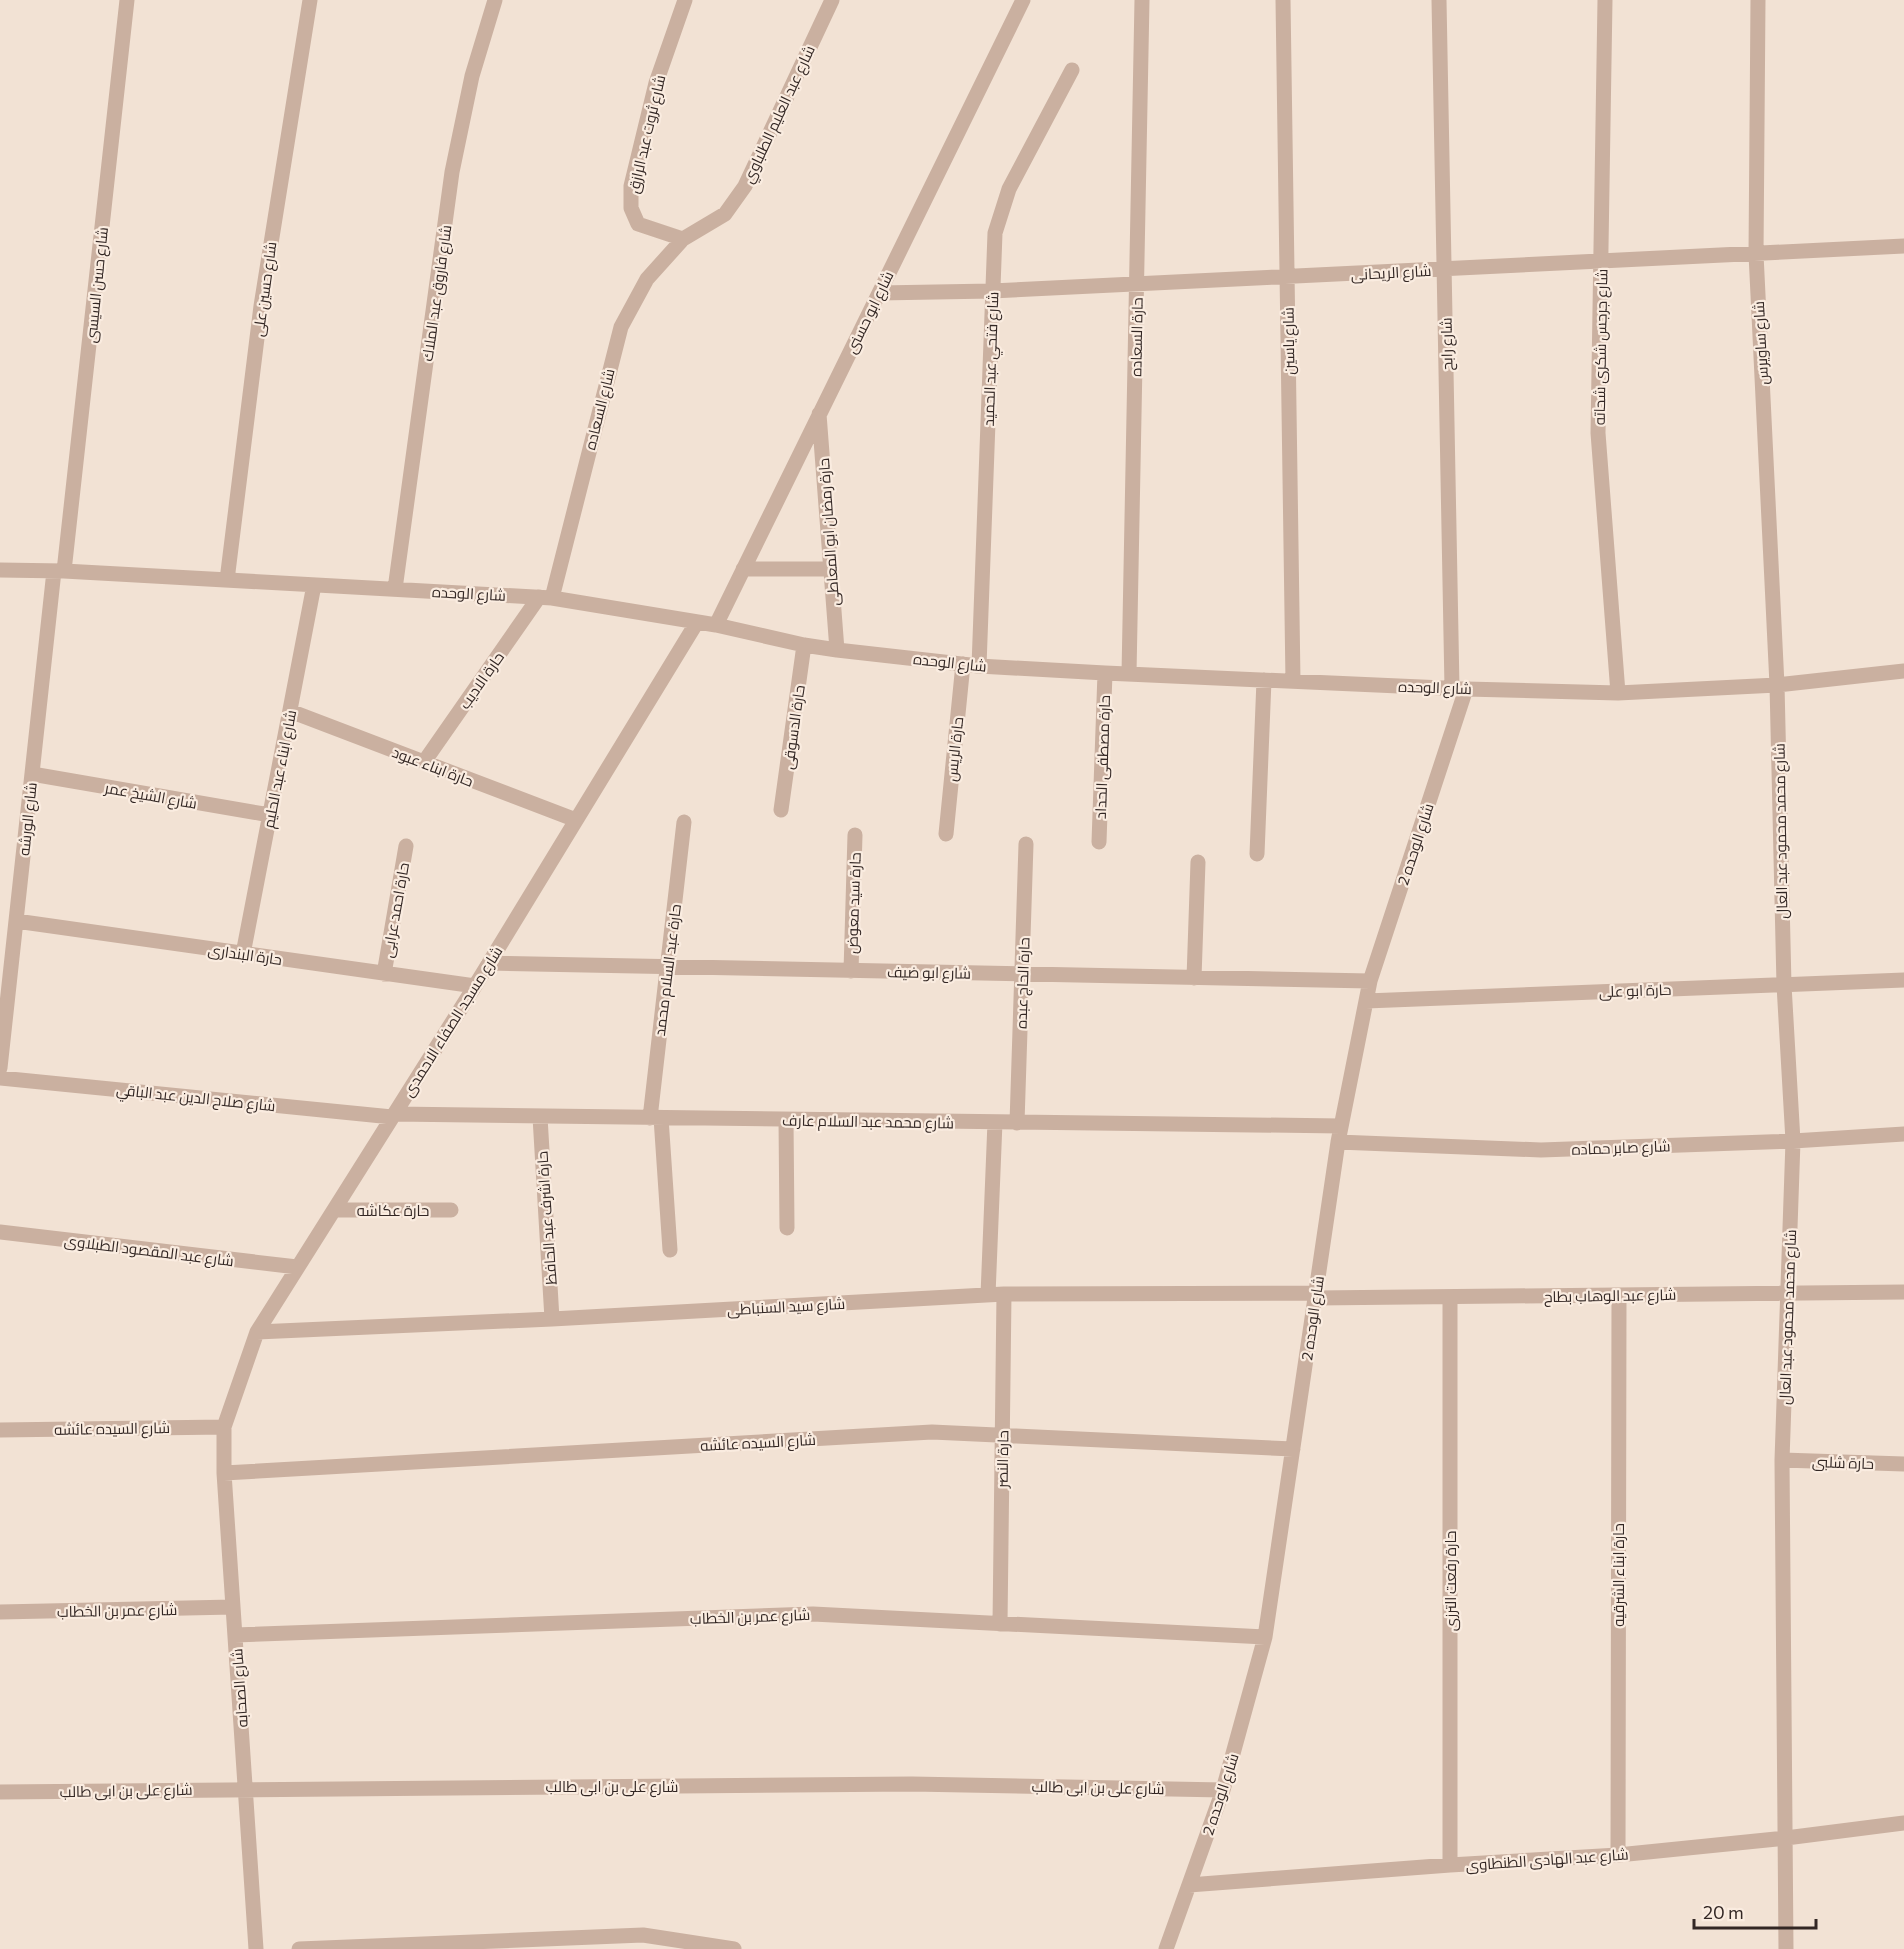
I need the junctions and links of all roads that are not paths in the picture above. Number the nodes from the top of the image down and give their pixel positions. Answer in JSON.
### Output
{"nodes":[{"id":1,"x":127,"y":0,"type":"edge"},
{"id":2,"x":310,"y":0,"type":"edge"},
{"id":3,"x":495,"y":0,"type":"edge"},
{"id":4,"x":685,"y":0,"type":"edge"},
{"id":5,"x":832,"y":0,"type":"edge"},
{"id":6,"x":1023,"y":0,"type":"edge"},
{"id":7,"x":1142,"y":0,"type":"edge"},
{"id":8,"x":1283,"y":0,"type":"edge"},
{"id":9,"x":1439,"y":0,"type":"edge"},
{"id":10,"x":1605,"y":0,"type":"edge"},
{"id":11,"x":1758,"y":0,"type":"edge"},
{"id":12,"x":1072,"y":70,"type":"dead end"},
{"id":13,"x":683,"y":239,"type":"junction"},
{"id":14,"x":1904,"y":246,"type":"edge"},
{"id":15,"x":1756,"y":254,"type":"junction"},
{"id":16,"x":1601,"y":261,"type":"junction"},
{"id":17,"x":1444,"y":269,"type":"junction"},
{"id":18,"x":1287,"y":277,"type":"junction"},
{"id":19,"x":1137,"y":284,"type":"junction"},
{"id":20,"x":992,"y":291,"type":"junction"},
{"id":21,"x":879,"y":293,"type":"junction"},
{"id":22,"x":819,"y":414,"type":"junction"},
{"id":23,"x":744,"y":569,"type":"junction"},
{"id":24,"x":831,"y":569,"type":"junction"},
{"id":25,"x":0,"y":570,"type":"edge"},
{"id":26,"x":59,"y":571,"type":"junction"},
{"id":27,"x":227,"y":580,"type":"junction"},
{"id":28,"x":314,"y":585,"type":"junction"},
{"id":29,"x":395,"y":589,"type":"junction"},
{"id":30,"x":546,"y":597,"type":"junction"},
{"id":31,"x":697,"y":622,"type":"junction"},
{"id":32,"x":716,"y":625,"type":"junction"},
{"id":33,"x":804,"y":645,"type":"junction"},
{"id":34,"x":837,"y":650,"type":"junction"},
{"id":35,"x":963,"y":664,"type":"junction"},
{"id":36,"x":980,"y":666,"type":"junction"},
{"id":37,"x":1904,"y":671,"type":"edge"},
{"id":38,"x":1105,"y":673,"type":"junction"},
{"id":39,"x":1129,"y":674,"type":"junction"},
{"id":40,"x":1264,"y":680,"type":"junction"},
{"id":41,"x":1293,"y":681,"type":"junction"},
{"id":42,"x":1777,"y":685,"type":"junction"},
{"id":43,"x":1459,"y":688,"type":"junction"},
{"id":44,"x":1617,"y":693,"type":"junction"},
{"id":45,"x":290,"y":711,"type":"junction"},
{"id":46,"x":424,"y":762,"type":"junction"},
{"id":47,"x":32,"y":774,"type":"junction"},
{"id":48,"x":781,"y":810,"type":"dead end"},
{"id":49,"x":270,"y":815,"type":"junction"},
{"id":50,"x":576,"y":820,"type":"junction"},
{"id":51,"x":684,"y":822,"type":"dead end"},
{"id":52,"x":946,"y":834,"type":"dead end"},
{"id":53,"x":855,"y":835,"type":"dead end"},
{"id":54,"x":1099,"y":842,"type":"dead end"},
{"id":55,"x":1026,"y":844,"type":"dead end"},
{"id":56,"x":406,"y":846,"type":"dead end"},
{"id":57,"x":1257,"y":854,"type":"dead end"},
{"id":58,"x":1198,"y":862,"type":"dead end"},
{"id":59,"x":16,"y":921,"type":"junction"},
{"id":60,"x":243,"y":954,"type":"junction"},
{"id":61,"x":489,"y":963,"type":"junction"},
{"id":62,"x":667,"y":967,"type":"junction"},
{"id":63,"x":850,"y":971,"type":"junction"},
{"id":64,"x":384,"y":974,"type":"junction"},
{"id":65,"x":1022,"y":974,"type":"junction"},
{"id":66,"x":1194,"y":978,"type":"junction"},
{"id":67,"x":1904,"y":980,"type":"edge"},
{"id":68,"x":1370,"y":981,"type":"junction"},
{"id":69,"x":1784,"y":985,"type":"junction"},
{"id":70,"x":475,"y":986,"type":"junction"},
{"id":71,"x":1366,"y":1000,"type":"junction"},
{"id":72,"x":0,"y":1068,"type":"edge"},
{"id":73,"x":0,"y":1078,"type":"edge"},
{"id":74,"x":393,"y":1115,"type":"junction"},
{"id":75,"x":540,"y":1117,"type":"junction"},
{"id":76,"x":655,"y":1118,"type":"junction"},
{"id":77,"x":786,"y":1120,"type":"junction"},
{"id":78,"x":995,"y":1122,"type":"junction"},
{"id":79,"x":1017,"y":1123,"type":"junction"},
{"id":80,"x":1341,"y":1126,"type":"junction"},
{"id":81,"x":1904,"y":1134,"type":"edge"},
{"id":82,"x":1793,"y":1141,"type":"junction"},
{"id":83,"x":1338,"y":1142,"type":"junction"},
{"id":84,"x":334,"y":1210,"type":"junction"},
{"id":85,"x":451,"y":1210,"type":"dead end"},
{"id":86,"x":787,"y":1228,"type":"dead end"},
{"id":87,"x":0,"y":1232,"type":"edge"},
{"id":88,"x":670,"y":1250,"type":"dead end"},
{"id":89,"x":297,"y":1267,"type":"junction"},
{"id":90,"x":1904,"y":1292,"type":"edge"},
{"id":91,"x":1788,"y":1293,"type":"junction"},
{"id":92,"x":1004,"y":1294,"type":"junction"},
{"id":93,"x":988,"y":1295,"type":"junction"},
{"id":94,"x":1619,"y":1295,"type":"junction"},
{"id":95,"x":1316,"y":1296,"type":"junction"},
{"id":96,"x":1450,"y":1297,"type":"junction"},
{"id":97,"x":552,"y":1319,"type":"junction"},
{"id":98,"x":257,"y":1332,"type":"junction"},
{"id":99,"x":224,"y":1427,"type":"junction"},
{"id":100,"x":0,"y":1430,"type":"edge"},
{"id":101,"x":1002,"y":1435,"type":"junction"},
{"id":102,"x":1293,"y":1449,"type":"junction"},
{"id":103,"x":1782,"y":1460,"type":"junction"},
{"id":104,"x":1904,"y":1464,"type":"edge"},
{"id":105,"x":224,"y":1473,"type":"junction"},
{"id":106,"x":233,"y":1608,"type":"junction"},
{"id":107,"x":0,"y":1611,"type":"edge"},
{"id":108,"x":1000,"y":1624,"type":"junction"},
{"id":109,"x":235,"y":1635,"type":"junction"},
{"id":110,"x":1264,"y":1637,"type":"junction"},
{"id":111,"x":245,"y":1788,"type":"junction"},
{"id":112,"x":1223,"y":1790,"type":"junction"},
{"id":113,"x":0,"y":1792,"type":"edge"},
{"id":114,"x":1904,"y":1823,"type":"edge"},
{"id":115,"x":1786,"y":1838,"type":"junction"},
{"id":116,"x":1618,"y":1855,"type":"junction"},
{"id":117,"x":1450,"y":1865,"type":"junction"},
{"id":118,"x":1189,"y":1885,"type":"junction"},
{"id":119,"x":256,"y":1949,"type":"edge"},
{"id":120,"x":299,"y":1949,"type":"edge"},
{"id":121,"x":734,"y":1949,"type":"edge"},
{"id":122,"x":1166,"y":1949,"type":"edge"},
{"id":123,"x":1786,"y":1949,"type":"edge"}],
"edges":[{"from":1,"to":26,"type":"street","name":"شارع حسن السيسى"},
{"from":2,"to":27,"type":"street","name":"شارع حسين على"},
{"from":3,"to":29,"type":"street","name":"شارع فاروق عبد الملاك"},
{"from":4,"to":13,"type":"street","name":"شارع ثروت عبد الرازق"},
{"from":5,"to":13,"type":"street","name":"شارع عبد العليم الطلباوي"},
{"from":6,"to":21,"type":"street","name":"شارع ابو حسنى"},
{"from":7,"to":19,"type":"street","name":"حارة السعاده"},
{"from":8,"to":18,"type":"street","name":"شارع ياسين"},
{"from":9,"to":17,"type":"street","name":"شارع رابح"},
{"from":10,"to":16,"type":"street","name":"شارع جرجس شكرى شحاته"},
{"from":11,"to":15,"type":"street","name":"شارع ساويرس"},
{"from":12,"to":20,"type":"street","name":"شارع فتحي عبد الحميد"},
{"from":13,"to":30,"type":"street","name":"شارع السعاده"},
{"from":14,"to":15,"type":"street","name":"شارع الريحانى"},
{"from":15,"to":16,"type":"street","name":"شارع الريحانى"},
{"from":15,"to":42,"type":"street","name":"شارع ساويرس"},
{"from":16,"to":17,"type":"street","name":"شارع الريحانى"},
{"from":16,"to":44,"type":"street","name":"شارع جرجس شكرى شحاته"},
{"from":17,"to":18,"type":"street","name":"شارع الريحانى"},
{"from":17,"to":43,"type":"street","name":"شارع رابح"},
{"from":18,"to":19,"type":"street","name":"شارع الريحانى"},
{"from":18,"to":41,"type":"street","name":"شارع ياسين"},
{"from":19,"to":20,"type":"street","name":"شارع الريحانى"},
{"from":19,"to":39,"type":"street","name":"حارة السعاده"},
{"from":20,"to":21,"type":"street","name":"شارع الريحانى"},
{"from":20,"to":36,"type":"street","name":"شارع فتحي عبد الحميد"},
{"from":21,"to":22,"type":"street","name":"شارع ابو حسنى"},
{"from":22,"to":23,"type":"street","name":"شارع ابو حسنى"},
{"from":22,"to":24,"type":"street","name":"حارة رمضان ابو المعاطى"},
{"from":23,"to":24,"type":"street"},
{"from":23,"to":32,"type":"street","name":"شارع ابو حسنى"},
{"from":24,"to":34,"type":"street","name":"حارة رمضان ابو المعاطى"},
{"from":25,"to":26,"type":"street","name":"شارع الوحده"},
{"from":26,"to":27,"type":"street","name":"شارع الوحده"},
{"from":26,"to":47,"type":"street","name":"شارع الورشه"},
{"from":27,"to":28,"type":"street","name":"شارع الوحده"},
{"from":28,"to":29,"type":"street","name":"شارع الوحده"},
{"from":28,"to":45,"type":"street","name":"شارع ابناء عبد الحليم"},
{"from":29,"to":30,"type":"street","name":"شارع الوحده"},
{"from":30,"to":31,"type":"street","name":"شارع الوحده"},
{"from":30,"to":46,"type":"street","name":"حارة الاديب"},
{"from":31,"to":32,"type":"street","name":"شارع الوحده"},
{"from":31,"to":50,"type":"street","name":"شارع مسجد الصفاء الاحمدى"},
{"from":32,"to":33,"type":"street","name":"شارع الوحده"},
{"from":33,"to":34,"type":"street","name":"شارع الوحده"},
{"from":33,"to":48,"type":"street","name":"حارة الدسوقى"},
{"from":34,"to":35,"type":"street","name":"شارع الوحده"},
{"from":35,"to":36,"type":"street","name":"شارع الوحده"},
{"from":35,"to":52,"type":"street","name":"حارة الريس"},
{"from":36,"to":38,"type":"street","name":"شارع الوحده"},
{"from":37,"to":42,"type":"street","name":"شارع الوحده"},
{"from":38,"to":39,"type":"street","name":"شارع الوحده"},
{"from":38,"to":54,"type":"street","name":"حارة مصطفى الحداد"},
{"from":39,"to":40,"type":"street","name":"شارع الوحده"},
{"from":40,"to":41,"type":"street","name":"شارع الوحده"},
{"from":40,"to":57,"type":"street"},
{"from":41,"to":43,"type":"street","name":"شارع الوحده"},
{"from":42,"to":44,"type":"street","name":"شارع الوحده"},
{"from":42,"to":69,"type":"street","name":"شارع محمد محمود عبد العال"},
{"from":43,"to":44,"type":"street","name":"شارع الوحده"},
{"from":43,"to":68,"type":"street","name":"شارع الوحده 2"},
{"from":45,"to":46,"type":"street","name":"حارة ابناء عبود"},
{"from":45,"to":49,"type":"street","name":"شارع ابناء عبد الحليم"},
{"from":46,"to":50,"type":"street","name":"حارة ابناء عبود"},
{"from":47,"to":49,"type":"street","name":"شارع الشيخ عمر"},
{"from":47,"to":59,"type":"street","name":"شارع الورشه"},
{"from":49,"to":60,"type":"street","name":"شارع ابناء عبد الحليم"},
{"from":50,"to":61,"type":"street","name":"شارع مسجد الصفاء الاحمدى"},
{"from":51,"to":62,"type":"street","name":"حارة عبد السلام محمد"},
{"from":53,"to":63,"type":"street","name":"حارة سيد معوض"},
{"from":55,"to":65,"type":"street","name":"حارة الحاج عبده"},
{"from":56,"to":64,"type":"street","name":"حارة احمد عرابى"},
{"from":58,"to":66,"type":"street"},
{"from":59,"to":60,"type":"street","name":"حارة البندارى"},
{"from":59,"to":72,"type":"street","name":"شارع الورشه"},
{"from":60,"to":64,"type":"street","name":"حارة البندارى"},
{"from":61,"to":62,"type":"street","name":"شارع ابو ضيف"},
{"from":61,"to":70,"type":"street","name":"شارع مسجد الصفاء الاحمدى"},
{"from":62,"to":63,"type":"street","name":"شارع ابو ضيف"},
{"from":62,"to":76,"type":"street","name":"حارة عبد السلام محمد"},
{"from":63,"to":65,"type":"street","name":"شارع ابو ضيف"},
{"from":64,"to":70,"type":"street","name":"حارة البندارى"},
{"from":65,"to":66,"type":"street","name":"شارع ابو ضيف"},
{"from":65,"to":79,"type":"street","name":"حارة الحاج عبده"},
{"from":66,"to":68,"type":"street","name":"شارع ابو ضيف"},
{"from":67,"to":69,"type":"street","name":"حارة ابو على"},
{"from":68,"to":71,"type":"street","name":"شارع الوحده 2"},
{"from":69,"to":71,"type":"street","name":"حارة ابو على"},
{"from":69,"to":82,"type":"street","name":"شارع محمد محمود عبد العال"},
{"from":70,"to":74,"type":"street","name":"شارع مسجد الصفاء الاحمدى"},
{"from":71,"to":80,"type":"street","name":"شارع الوحده 2"},
{"from":73,"to":74,"type":"street","name":"شارع صلاح الدين عبد الباقي"},
{"from":74,"to":75,"type":"street","name":"شارع محمد عبد السلام عارف"},
{"from":74,"to":84,"type":"street","name":"شارع مسجد الصفاء الاحمدى"},
{"from":75,"to":76,"type":"street","name":"شارع محمد عبد السلام عارف"},
{"from":75,"to":97,"type":"street","name":"حارة اشرف عبد الحافظ"},
{"from":76,"to":77,"type":"street","name":"شارع محمد عبد السلام عارف"},
{"from":76,"to":88,"type":"street","name":"حارة عبد السلام محمد"},
{"from":77,"to":78,"type":"street","name":"شارع محمد عبد السلام عارف"},
{"from":77,"to":86,"type":"street"},
{"from":78,"to":79,"type":"street","name":"شارع محمد عبد السلام عارف"},
{"from":78,"to":93,"type":"street"},
{"from":79,"to":80,"type":"street","name":"شارع محمد عبد السلام عارف"},
{"from":80,"to":83,"type":"street","name":"شارع الوحده 2"},
{"from":81,"to":82,"type":"street","name":"شارع صابر حماده"},
{"from":82,"to":83,"type":"street","name":"شارع صابر حماده"},
{"from":82,"to":91,"type":"street","name":"شارع محمد محمود عبد العال"},
{"from":83,"to":95,"type":"street","name":"شارع الوحده 2"},
{"from":84,"to":85,"type":"street","name":"حارة عكاشه"},
{"from":84,"to":89,"type":"street","name":"شارع مسجد الصفاء الاحمدى"},
{"from":87,"to":89,"type":"street","name":"شارع عبد المقصود الطبلاوى"},
{"from":89,"to":98,"type":"street","name":"شارع مسجد الصفاء الاحمدى"},
{"from":90,"to":91,"type":"street","name":"شارع عبد الوهاب بطاح"},
{"from":91,"to":94,"type":"street","name":"شارع عبد الوهاب بطاح"},
{"from":91,"to":103,"type":"street","name":"شارع محمد محمود عبد العال"},
{"from":92,"to":93,"type":"street","name":"شارع سيد السنباطى"},
{"from":92,"to":95,"type":"street","name":"شارع سيد السنباطى"},
{"from":92,"to":101,"type":"street","name":"حارة النصر"},
{"from":93,"to":97,"type":"street","name":"شارع سيد السنباطى"},
{"from":94,"to":96,"type":"street","name":"شارع عبد الوهاب بطاح"},
{"from":94,"to":116,"type":"street","name":"حارة ابناء الشرقيه"},
{"from":95,"to":96,"type":"street","name":"شارع عبد الوهاب بطاح"},
{"from":95,"to":102,"type":"street","name":"شارع الوحده 2"},
{"from":96,"to":117,"type":"street","name":"حارة رفعت الترزى"},
{"from":97,"to":98,"type":"street","name":"شارع سيد السنباطى"},
{"from":98,"to":99,"type":"street","name":"شارع مسجد الصفاء الاحمدى"},
{"from":99,"to":100,"type":"street","name":"شارع السيده عائشه"},
{"from":99,"to":105,"type":"street","name":"شارع الصحابه"},
{"from":101,"to":102,"type":"street","name":"شارع السيده عائشه"},
{"from":101,"to":105,"type":"street","name":"شارع السيده عائشه"},
{"from":101,"to":108,"type":"street","name":"حارة النصر"},
{"from":102,"to":110,"type":"street","name":"شارع الوحده 2"},
{"from":103,"to":104,"type":"street","name":"حارة شلبى"},
{"from":103,"to":115,"type":"street","name":"شارع محمد محمود عبد العال"},
{"from":105,"to":106,"type":"street","name":"شارع الصحابه"},
{"from":106,"to":107,"type":"street","name":"شارع عمر بن الخطاب"},
{"from":106,"to":109,"type":"street","name":"شارع الصحابه"},
{"from":108,"to":109,"type":"street","name":"شارع عمر بن الخطاب"},
{"from":108,"to":110,"type":"street","name":"شارع عمر بن الخطاب"},
{"from":109,"to":111,"type":"street","name":"شارع الصحابه"},
{"from":110,"to":112,"type":"street","name":"شارع الوحده 2"},
{"from":111,"to":112,"type":"street","name":"شارع على بن ابى طالب"},
{"from":111,"to":113,"type":"street","name":"شارع على بن ابى طالب"},
{"from":111,"to":119,"type":"street","name":"شارع الصحابه"},
{"from":112,"to":118,"type":"street","name":"شارع الوحده 2"},
{"from":114,"to":115,"type":"street","name":"شارع عبد الهادى الطنطاوى"},
{"from":115,"to":116,"type":"street","name":"شارع عبد الهادى الطنطاوى"},
{"from":115,"to":123,"type":"street","name":"شارع محمد محمود عبد العال"},
{"from":116,"to":117,"type":"street","name":"شارع عبد الهادى الطنطاوى"},
{"from":117,"to":118,"type":"street","name":"شارع عبد الهادى الطنطاوى"},
{"from":118,"to":122,"type":"street","name":"شارع الوحده 2"},
{"from":120,"to":121,"type":"street"}]}
